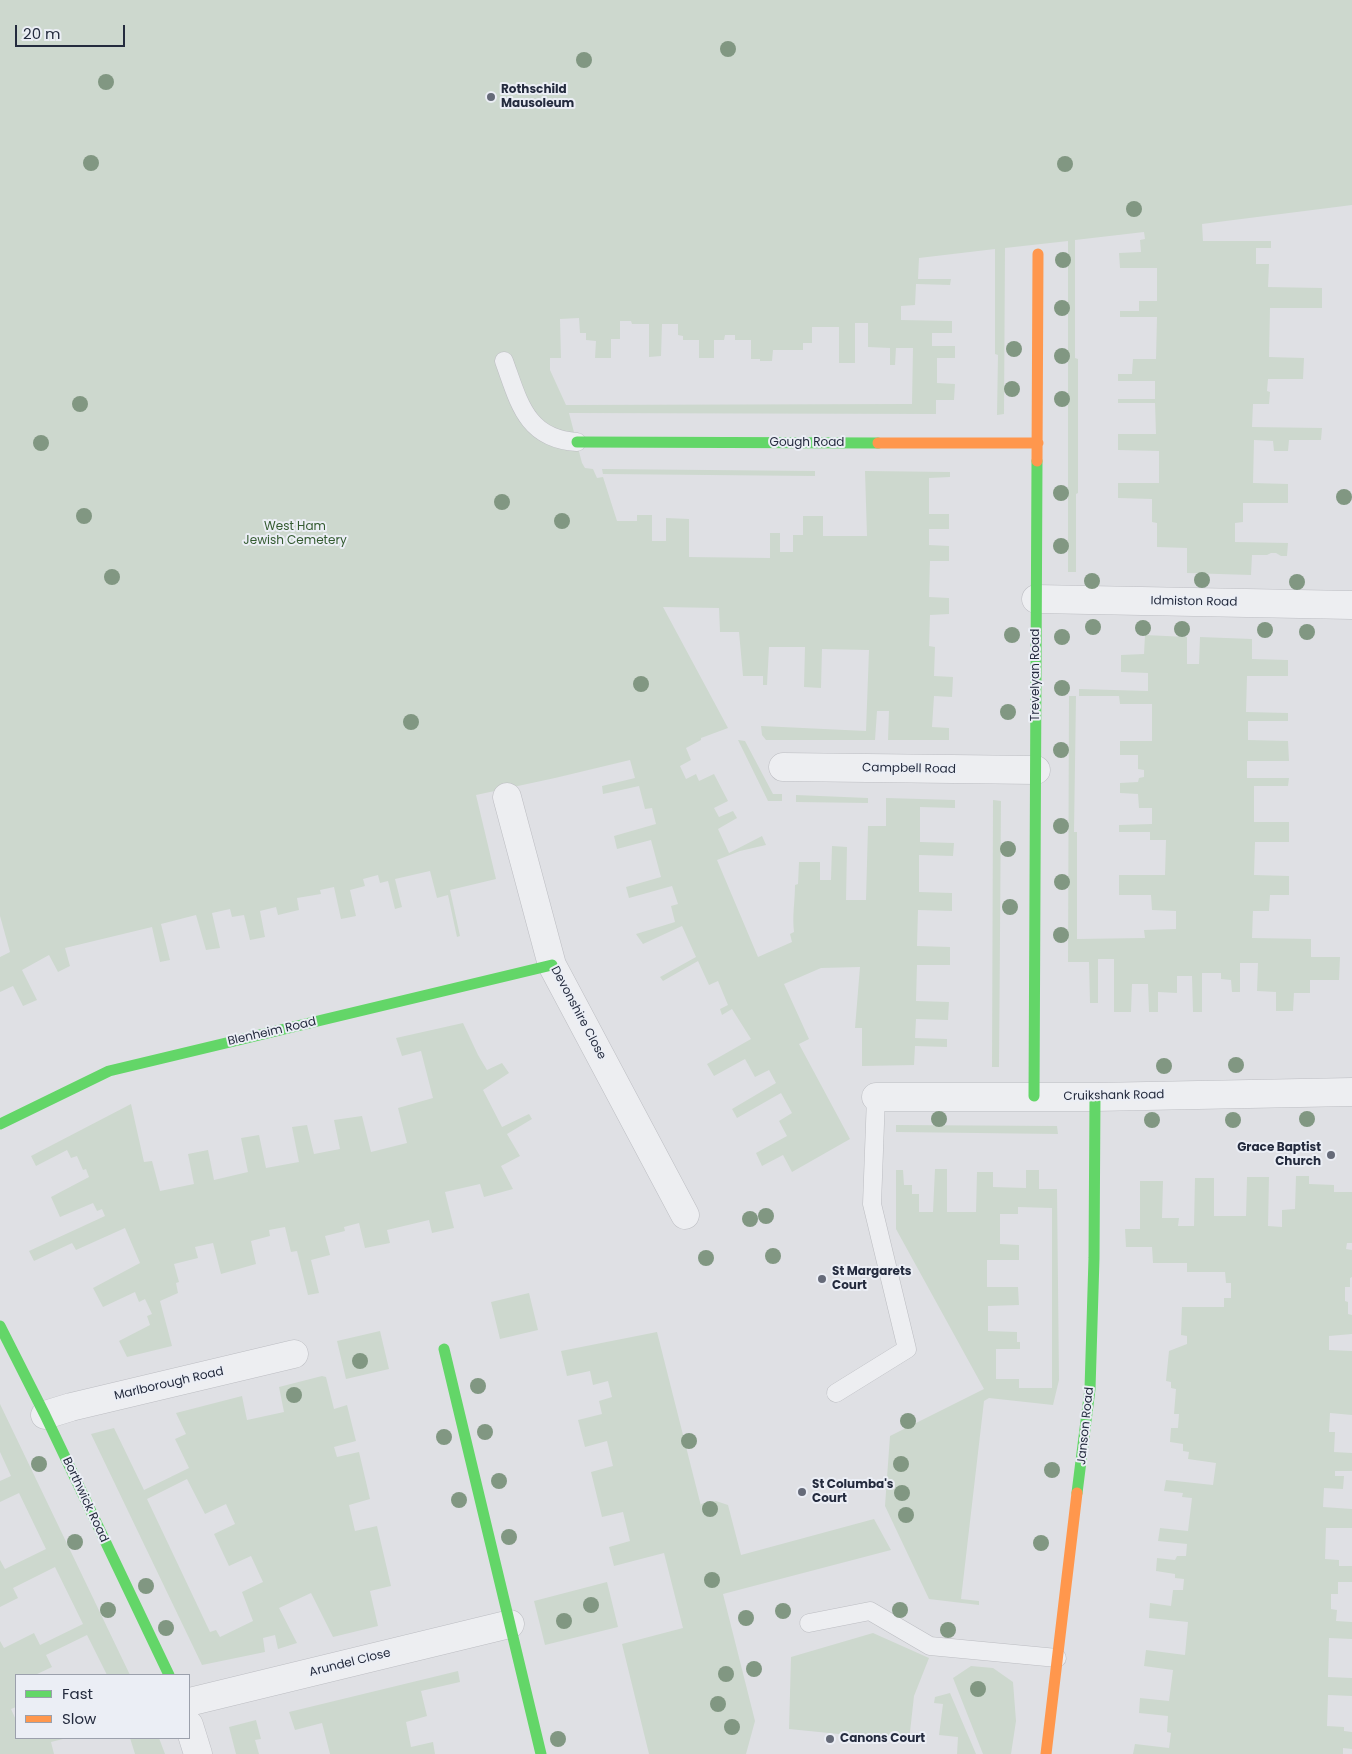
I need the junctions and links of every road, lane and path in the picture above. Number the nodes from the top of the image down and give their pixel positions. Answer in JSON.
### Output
{"nodes":[{"id":1,"x":1038,"y":254,"type":"dead end"},
{"id":2,"x":504,"y":362,"type":"dead end"},
{"id":3,"x":577,"y":442,"type":"joint"},
{"id":4,"x":1038,"y":443,"type":"junction"},
{"id":5,"x":1036,"y":599,"type":"junction"},
{"id":6,"x":1352,"y":605,"type":"edge"},
{"id":7,"x":783,"y":767,"type":"dead end"},
{"id":8,"x":1036,"y":770,"type":"junction"},
{"id":9,"x":507,"y":797,"type":"dead end"},
{"id":10,"x":552,"y":965,"type":"junction"},
{"id":11,"x":1352,"y":1092,"type":"edge"},
{"id":12,"x":876,"y":1096,"type":"joint"},
{"id":13,"x":1034,"y":1096,"type":"junction"},
{"id":14,"x":1095,"y":1097,"type":"junction"},
{"id":15,"x":0,"y":1124,"type":"edge"},
{"id":16,"x":685,"y":1215,"type":"dead end"},
{"id":17,"x":0,"y":1326,"type":"edge"},
{"id":18,"x":444,"y":1349,"type":"dead end"},
{"id":19,"x":294,"y":1354,"type":"dead end"},
{"id":20,"x":836,"y":1393,"type":"dead end"},
{"id":21,"x":45,"y":1415,"type":"junction"},
{"id":22,"x":809,"y":1623,"type":"dead end"},
{"id":23,"x":510,"y":1624,"type":"junction"},
{"id":24,"x":1057,"y":1658,"type":"junction"},
{"id":25,"x":169,"y":1674,"type":"edge"},
{"id":26,"x":190,"y":1702,"type":"edge"},
{"id":27,"x":190,"y":1728,"type":"edge"},
{"id":28,"x":198,"y":1754,"type":"edge"},
{"id":29,"x":541,"y":1754,"type":"edge"},
{"id":30,"x":1046,"y":1754,"type":"edge"}],
"edges":[{"from":1,"to":4,"type":"street","name":"Trevelyan Road"},
{"from":2,"to":3,"type":"lane"},
{"from":3,"to":4,"type":"street","name":"Gough Road"},
{"from":4,"to":5,"type":"street","name":"Trevelyan Road"},
{"from":5,"to":6,"type":"street","name":"Idmiston Road"},
{"from":5,"to":8,"type":"street","name":"Trevelyan Road"},
{"from":7,"to":8,"type":"street","name":"Campbell Road"},
{"from":8,"to":13,"type":"street","name":"Trevelyan Road"},
{"from":9,"to":10,"type":"street","name":"Devonshire Close"},
{"from":10,"to":15,"type":"street","name":"Blenheim Road"},
{"from":10,"to":16,"type":"street","name":"Devonshire Close"},
{"from":11,"to":14,"type":"street","name":"Cruikshank Road"},
{"from":12,"to":13,"type":"street","name":"Cruikshank Road"},
{"from":12,"to":20,"type":"lane"},
{"from":13,"to":14,"type":"street","name":"Cruikshank Road"},
{"from":14,"to":24,"type":"street","name":"Janson Road"},
{"from":17,"to":21,"type":"street","name":"Borthwick Road"},
{"from":18,"to":23,"type":"street"},
{"from":19,"to":21,"type":"street","name":"Marlborough Road"},
{"from":21,"to":25,"type":"street","name":"Borthwick Road"},
{"from":22,"to":24,"type":"lane"},
{"from":23,"to":26,"type":"street","name":"Arundel Close"},
{"from":23,"to":29,"type":"street"},
{"from":24,"to":30,"type":"street","name":"Janson Road"},
{"from":27,"to":28,"type":"street"}]}
